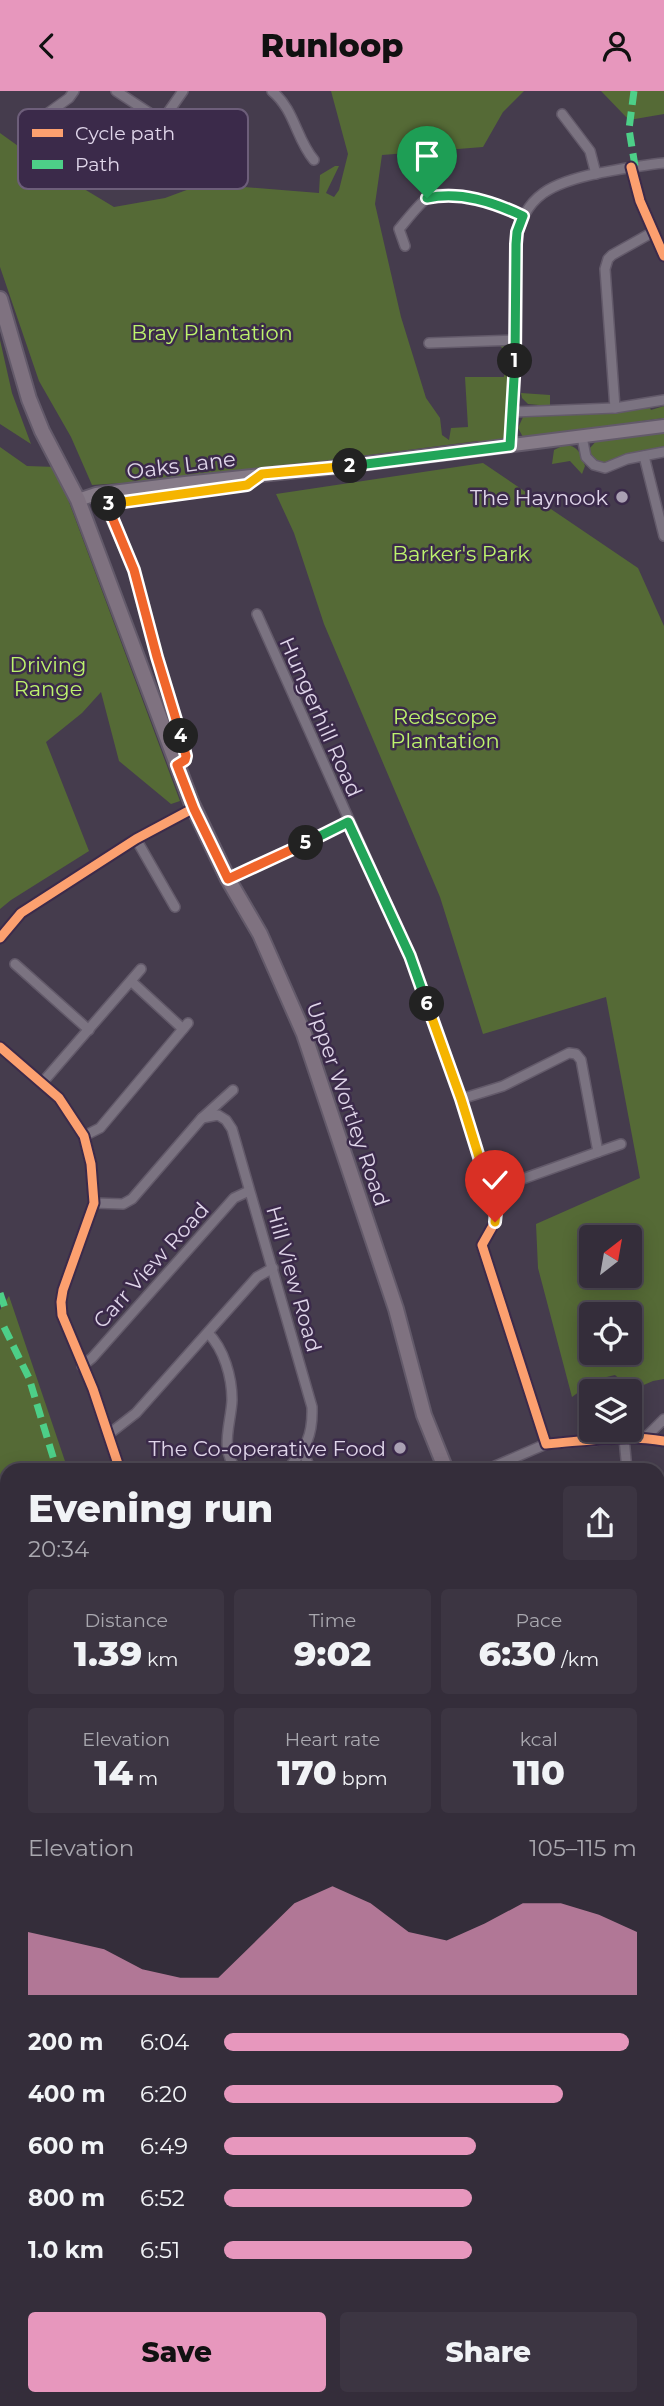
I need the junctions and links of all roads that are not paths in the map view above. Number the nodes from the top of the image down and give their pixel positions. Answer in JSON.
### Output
{"nodes":[{"id":1,"x":74,"y":91,"type":"edge"},
{"id":2,"x":116,"y":91,"type":"edge"},
{"id":3,"x":183,"y":91,"type":"edge"},
{"id":4,"x":272,"y":91,"type":"edge"},
{"id":5,"x":54,"y":109,"type":"edge"},
{"id":6,"x":144,"y":109,"type":"edge"},
{"id":7,"x":170,"y":109,"type":"edge"},
{"id":8,"x":562,"y":114,"type":"dead end"},
{"id":9,"x":314,"y":160,"type":"dead end"},
{"id":10,"x":664,"y":163,"type":"edge"},
{"id":11,"x":631,"y":167,"type":"junction"},
{"id":12,"x":596,"y":174,"type":"junction"},
{"id":13,"x":523,"y":216,"type":"junction"},
{"id":14,"x":653,"y":232,"type":"junction"},
{"id":15,"x":405,"y":246,"type":"dead end"},
{"id":16,"x":664,"y":256,"type":"edge"},
{"id":17,"x":0,"y":299,"type":"edge"},
{"id":18,"x":515,"y":339,"type":"junction"},
{"id":19,"x":429,"y":343,"type":"dead end"},
{"id":20,"x":664,"y":400,"type":"edge"},
{"id":21,"x":615,"y":408,"type":"junction"},
{"id":22,"x":513,"y":412,"type":"junction"},
{"id":23,"x":664,"y":426,"type":"edge"},
{"id":24,"x":582,"y":437,"type":"junction"},
{"id":25,"x":510,"y":446,"type":"junction"},
{"id":26,"x":664,"y":452,"type":"edge"},
{"id":27,"x":644,"y":456,"type":"junction"},
{"id":28,"x":105,"y":499,"type":"junction"},
{"id":29,"x":78,"y":500,"type":"junction"},
{"id":30,"x":664,"y":536,"type":"edge"},
{"id":31,"x":257,"y":614,"type":"dead end"},
{"id":32,"x":177,"y":765,"type":"junction"},
{"id":33,"x":194,"y":809,"type":"junction"},
{"id":34,"x":348,"y":822,"type":"junction"},
{"id":35,"x":136,"y":839,"type":"junction"},
{"id":36,"x":228,"y":879,"type":"junction"},
{"id":37,"x":175,"y":907,"type":"dead end"},
{"id":38,"x":0,"y":938,"type":"edge"},
{"id":39,"x":15,"y":964,"type":"dead end"},
{"id":40,"x":141,"y":969,"type":"dead end"},
{"id":41,"x":131,"y":982,"type":"junction"},
{"id":42,"x":89,"y":1030,"type":"junction"},
{"id":43,"x":0,"y":1047,"type":"edge"},
{"id":44,"x":42,"y":1083,"type":"junction"},
{"id":45,"x":233,"y":1090,"type":"dead end"},
{"id":46,"x":461,"y":1099,"type":"junction"},
{"id":47,"x":202,"y":1118,"type":"junction"},
{"id":48,"x":84,"y":1136,"type":"junction"},
{"id":49,"x":621,"y":1144,"type":"dead end"},
{"id":50,"x":598,"y":1152,"type":"junction"},
{"id":51,"x":249,"y":1191,"type":"junction"},
{"id":52,"x":489,"y":1191,"type":"junction"},
{"id":53,"x":94,"y":1203,"type":"junction"},
{"id":54,"x":273,"y":1268,"type":"junction"},
{"id":55,"x":208,"y":1333,"type":"junction"},
{"id":56,"x":82,"y":1366,"type":"junction"},
{"id":57,"x":664,"y":1419,"type":"edge"},
{"id":58,"x":108,"y":1434,"type":"junction"},
{"id":59,"x":645,"y":1438,"type":"joint"},
{"id":60,"x":579,"y":1441,"type":"edge"},
{"id":61,"x":664,"y":1441,"type":"edge"},
{"id":62,"x":624,"y":1442,"type":"edge"},
{"id":63,"x":546,"y":1444,"type":"junction"},
{"id":64,"x":303,"y":1452,"type":"junction"},
{"id":65,"x":118,"y":1463,"type":"edge"},
{"id":66,"x":233,"y":1463,"type":"edge"},
{"id":67,"x":293,"y":1463,"type":"edge"},
{"id":68,"x":308,"y":1463,"type":"edge"},
{"id":69,"x":441,"y":1463,"type":"edge"},
{"id":70,"x":502,"y":1463,"type":"edge"},
{"id":71,"x":626,"y":1463,"type":"edge"}],
"edges":[{"from":1,"to":5,"type":"street"},
{"from":2,"to":6,"type":"street"},
{"from":3,"to":7,"type":"street"},
{"from":4,"to":9,"type":"street"},
{"from":8,"to":12,"type":"street"},
{"from":10,"to":11,"type":"street"},
{"from":11,"to":12,"type":"street"},
{"from":11,"to":14,"type":"street"},
{"from":12,"to":13,"type":"street"},
{"from":13,"to":15,"type":"street"},
{"from":13,"to":18,"type":"street"},
{"from":14,"to":16,"type":"street"},
{"from":14,"to":21,"type":"street"},
{"from":17,"to":29,"type":"main road","name":"Upper Wortley Road"},
{"from":18,"to":19,"type":"street"},
{"from":18,"to":22,"type":"street"},
{"from":20,"to":21,"type":"street"},
{"from":21,"to":22,"type":"street"},
{"from":22,"to":25,"type":"street"},
{"from":23,"to":24,"type":"street","name":"Oaks Lane"},
{"from":24,"to":25,"type":"street","name":"Oaks Lane"},
{"from":24,"to":27,"type":"street"},
{"from":25,"to":28,"type":"street","name":"Oaks Lane"},
{"from":26,"to":27,"type":"street"},
{"from":27,"to":30,"type":"street"},
{"from":28,"to":29,"type":"street","name":"Oaks Lane"},
{"from":28,"to":32,"type":"street","name":"Upper Wortley Road"},
{"from":29,"to":32,"type":"main road","name":"Upper Wortley Road"},
{"from":31,"to":34,"type":"street","name":"Hungerhill Road"},
{"from":32,"to":33,"type":"main road","name":"Upper Wortley Road"},
{"from":33,"to":35,"type":"street"},
{"from":33,"to":36,"type":"main road","name":"Upper Wortley Road"},
{"from":34,"to":36,"type":"street"},
{"from":34,"to":46,"type":"street","name":"Hungerhill Road"},
{"from":35,"to":37,"type":"street"},
{"from":35,"to":38,"type":"street"},
{"from":36,"to":69,"type":"main road","name":"Upper Wortley Road"},
{"from":39,"to":42,"type":"street"},
{"from":40,"to":41,"type":"street"},
{"from":41,"to":42,"type":"street"},
{"from":41,"to":48,"type":"street"},
{"from":42,"to":44,"type":"street"},
{"from":43,"to":44,"type":"street"},
{"from":44,"to":48,"type":"street"},
{"from":45,"to":47,"type":"street"},
{"from":46,"to":50,"type":"street"},
{"from":46,"to":52,"type":"street","name":"Hungerhill Road"},
{"from":47,"to":51,"type":"street","name":"Hill View Road"},
{"from":47,"to":53,"type":"street"},
{"from":48,"to":53,"type":"street"},
{"from":49,"to":50,"type":"street"},
{"from":50,"to":52,"type":"street"},
{"from":51,"to":54,"type":"street","name":"Hill View Road"},
{"from":51,"to":56,"type":"street","name":"Carr View Road"},
{"from":52,"to":63,"type":"street","name":"Hungerhill Road"},
{"from":53,"to":56,"type":"street"},
{"from":54,"to":55,"type":"street"},
{"from":54,"to":64,"type":"street","name":"Hill View Road"},
{"from":55,"to":58,"type":"street"},
{"from":55,"to":66,"type":"street"},
{"from":56,"to":58,"type":"street"},
{"from":57,"to":59,"type":"street"},
{"from":58,"to":65,"type":"street"},
{"from":59,"to":61,"type":"street"},
{"from":60,"to":63,"type":"street"},
{"from":62,"to":71,"type":"street"},
{"from":63,"to":70,"type":"street"},
{"from":64,"to":67,"type":"street","name":"Hill View Road"},
{"from":64,"to":68,"type":"street"}]}
